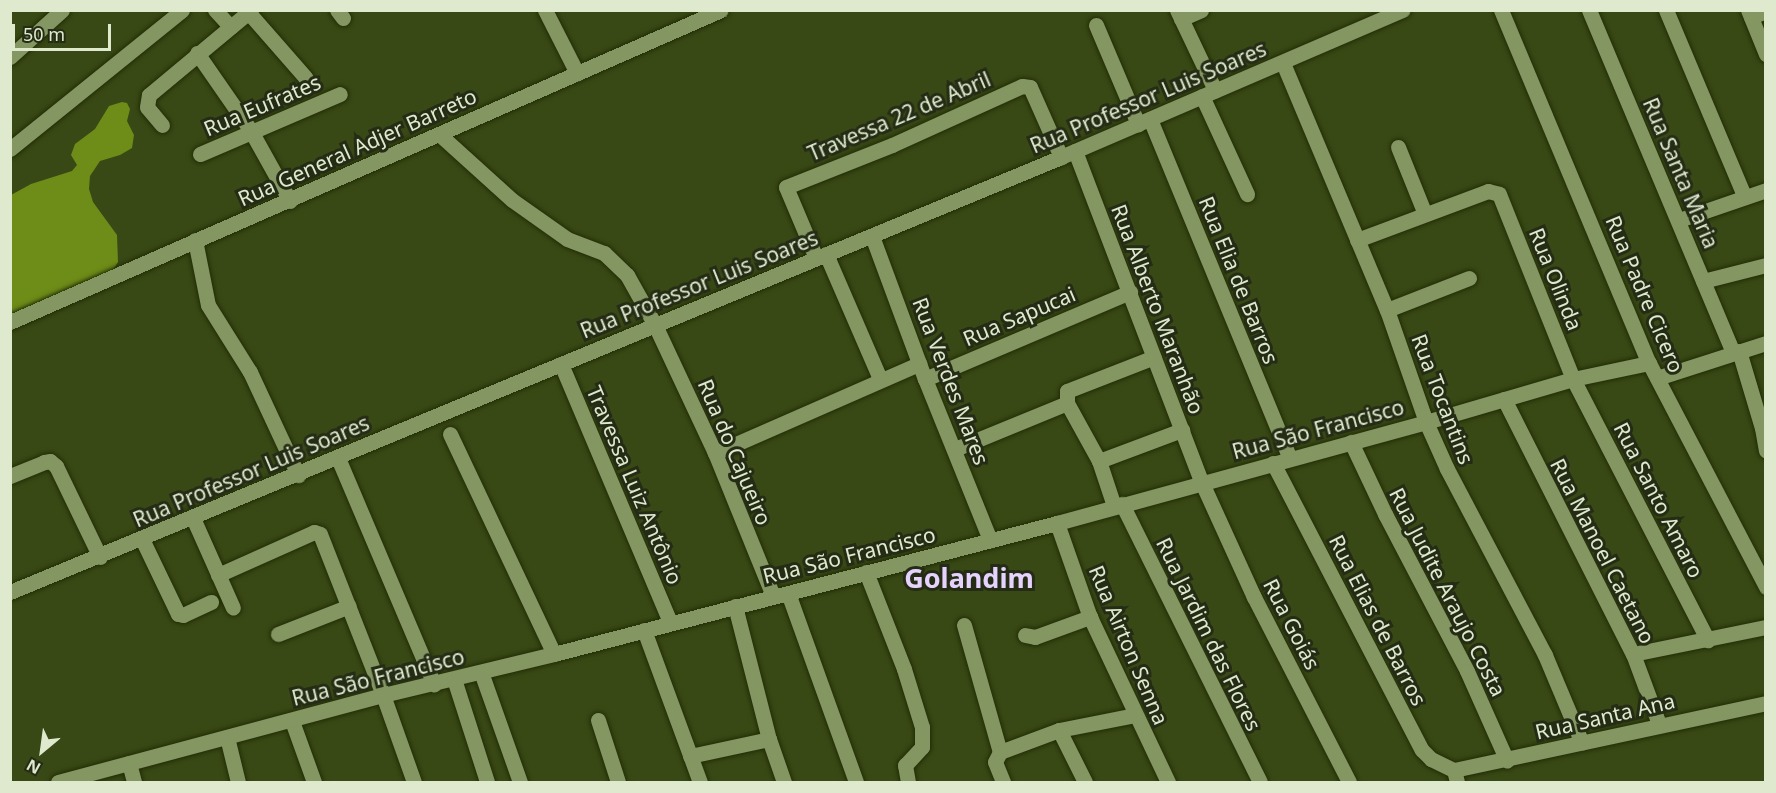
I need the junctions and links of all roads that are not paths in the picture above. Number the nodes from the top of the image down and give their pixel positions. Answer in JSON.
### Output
{"nodes":[{"id":1,"x":62,"y":10,"type":"edge"},
{"id":2,"x":182,"y":10,"type":"edge"},
{"id":3,"x":214,"y":10,"type":"edge"},
{"id":4,"x":545,"y":10,"type":"edge"},
{"id":5,"x":721,"y":10,"type":"edge"},
{"id":6,"x":1201,"y":10,"type":"edge"},
{"id":7,"x":1403,"y":10,"type":"edge"},
{"id":8,"x":1589,"y":10,"type":"edge"},
{"id":9,"x":1666,"y":10,"type":"edge"},
{"id":10,"x":1501,"y":11,"type":"edge"},
{"id":11,"x":250,"y":12,"type":"edge"},
{"id":12,"x":1755,"y":13,"type":"edge"},
{"id":13,"x":1179,"y":15,"type":"edge"},
{"id":14,"x":1096,"y":25,"type":"dead end"},
{"id":15,"x":231,"y":27,"type":"junction"},
{"id":16,"x":197,"y":53,"type":"junction"},
{"id":17,"x":1766,"y":54,"type":"edge"},
{"id":18,"x":10,"y":57,"type":"edge"},
{"id":19,"x":1283,"y":63,"type":"junction"},
{"id":20,"x":577,"y":74,"type":"junction"},
{"id":21,"x":306,"y":78,"type":"dead end"},
{"id":22,"x":1209,"y":93,"type":"junction"},
{"id":23,"x":340,"y":94,"type":"dead end"},
{"id":24,"x":1144,"y":121,"type":"junction"},
{"id":25,"x":162,"y":125,"type":"dead end"},
{"id":26,"x":251,"y":131,"type":"junction"},
{"id":27,"x":439,"y":134,"type":"junction"},
{"id":28,"x":1398,"y":147,"type":"dead end"},
{"id":29,"x":10,"y":149,"type":"edge"},
{"id":30,"x":200,"y":154,"type":"dead end"},
{"id":31,"x":1068,"y":154,"type":"junction"},
{"id":32,"x":1766,"y":190,"type":"edge"},
{"id":33,"x":1247,"y":194,"type":"dead end"},
{"id":34,"x":1744,"y":196,"type":"junction"},
{"id":35,"x":290,"y":201,"type":"junction"},
{"id":36,"x":1425,"y":214,"type":"junction"},
{"id":37,"x":1679,"y":220,"type":"junction"},
{"id":38,"x":872,"y":236,"type":"junction"},
{"id":39,"x":195,"y":240,"type":"junction"},
{"id":40,"x":1357,"y":240,"type":"junction"},
{"id":41,"x":821,"y":256,"type":"junction"},
{"id":42,"x":1766,"y":266,"type":"edge"},
{"id":43,"x":1469,"y":278,"type":"dead end"},
{"id":44,"x":1703,"y":281,"type":"junction"},
{"id":45,"x":1130,"y":292,"type":"junction"},
{"id":46,"x":1386,"y":310,"type":"junction"},
{"id":47,"x":10,"y":322,"type":"edge"},
{"id":48,"x":656,"y":325,"type":"junction"},
{"id":49,"x":1766,"y":343,"type":"edge"},
{"id":50,"x":1736,"y":352,"type":"junction"},
{"id":51,"x":1154,"y":357,"type":"junction"},
{"id":52,"x":1649,"y":363,"type":"junction"},
{"id":53,"x":561,"y":364,"type":"junction"},
{"id":54,"x":919,"y":364,"type":"junction"},
{"id":55,"x":1657,"y":378,"type":"junction"},
{"id":56,"x":880,"y":379,"type":"junction"},
{"id":57,"x":925,"y":379,"type":"junction"},
{"id":58,"x":1573,"y":379,"type":"junction"},
{"id":59,"x":1504,"y":399,"type":"junction"},
{"id":60,"x":1067,"y":403,"type":"junction"},
{"id":61,"x":1426,"y":422,"type":"junction"},
{"id":62,"x":1182,"y":430,"type":"junction"},
{"id":63,"x":450,"y":434,"type":"dead end"},
{"id":64,"x":1351,"y":442,"type":"junction"},
{"id":65,"x":955,"y":449,"type":"junction"},
{"id":66,"x":1766,"y":452,"type":"edge"},
{"id":67,"x":715,"y":453,"type":"junction"},
{"id":68,"x":338,"y":458,"type":"junction"},
{"id":69,"x":1290,"y":458,"type":"junction"},
{"id":70,"x":1098,"y":461,"type":"junction"},
{"id":71,"x":1273,"y":463,"type":"junction"},
{"id":72,"x":298,"y":475,"type":"junction"},
{"id":73,"x":10,"y":476,"type":"edge"},
{"id":74,"x":1202,"y":483,"type":"junction"},
{"id":75,"x":1118,"y":505,"type":"junction"},
{"id":76,"x":193,"y":518,"type":"junction"},
{"id":77,"x":1057,"y":522,"type":"junction"},
{"id":78,"x":142,"y":539,"type":"junction"},
{"id":79,"x":990,"y":540,"type":"junction"},
{"id":80,"x":100,"y":557,"type":"junction"},
{"id":81,"x":866,"y":572,"type":"junction"},
{"id":82,"x":218,"y":575,"type":"junction"},
{"id":83,"x":1766,"y":587,"type":"edge"},
{"id":84,"x":10,"y":592,"type":"edge"},
{"id":85,"x":780,"y":594,"type":"junction"},
{"id":86,"x":210,"y":602,"type":"dead end"},
{"id":87,"x":349,"y":606,"type":"junction"},
{"id":88,"x":735,"y":606,"type":"junction"},
{"id":89,"x":233,"y":608,"type":"dead end"},
{"id":90,"x":1090,"y":618,"type":"junction"},
{"id":91,"x":670,"y":622,"type":"junction"},
{"id":92,"x":964,"y":625,"type":"dead end"},
{"id":93,"x":1766,"y":627,"type":"edge"},
{"id":94,"x":644,"y":630,"type":"junction"},
{"id":95,"x":278,"y":634,"type":"dead end"},
{"id":96,"x":1025,"y":635,"type":"dead end"},
{"id":97,"x":1708,"y":640,"type":"junction"},
{"id":98,"x":555,"y":654,"type":"junction"},
{"id":99,"x":1633,"y":654,"type":"junction"},
{"id":100,"x":481,"y":672,"type":"junction"},
{"id":101,"x":453,"y":679,"type":"junction"},
{"id":102,"x":434,"y":684,"type":"junction"},
{"id":103,"x":383,"y":695,"type":"junction"},
{"id":104,"x":1766,"y":703,"type":"edge"},
{"id":105,"x":1136,"y":715,"type":"junction"},
{"id":106,"x":598,"y":720,"type":"dead end"},
{"id":107,"x":292,"y":721,"type":"junction"},
{"id":108,"x":1659,"y":724,"type":"junction"},
{"id":109,"x":1059,"y":730,"type":"junction"},
{"id":110,"x":227,"y":737,"type":"junction"},
{"id":111,"x":769,"y":739,"type":"junction"},
{"id":112,"x":1582,"y":743,"type":"junction"},
{"id":113,"x":1000,"y":752,"type":"junction"},
{"id":114,"x":690,"y":756,"type":"junction"},
{"id":115,"x":1507,"y":761,"type":"junction"},
{"id":116,"x":129,"y":763,"type":"junction"},
{"id":117,"x":1456,"y":776,"type":"edge"},
{"id":118,"x":58,"y":783,"type":"edge"},
{"id":119,"x":134,"y":783,"type":"edge"},
{"id":120,"x":238,"y":783,"type":"edge"},
{"id":121,"x":314,"y":783,"type":"edge"},
{"id":122,"x":414,"y":783,"type":"edge"},
{"id":123,"x":487,"y":783,"type":"edge"},
{"id":124,"x":520,"y":783,"type":"edge"},
{"id":125,"x":618,"y":783,"type":"edge"},
{"id":126,"x":700,"y":783,"type":"edge"},
{"id":127,"x":784,"y":783,"type":"edge"},
{"id":128,"x":856,"y":783,"type":"edge"},
{"id":129,"x":908,"y":783,"type":"edge"},
{"id":130,"x":1003,"y":783,"type":"edge"},
{"id":131,"x":1086,"y":783,"type":"edge"},
{"id":132,"x":1168,"y":783,"type":"edge"},
{"id":133,"x":1260,"y":783,"type":"edge"},
{"id":134,"x":1349,"y":783,"type":"edge"}],
"edges":[{"from":1,"to":18,"type":"street"},
{"from":2,"to":29,"type":"street"},
{"from":3,"to":15,"type":"street"},
{"from":4,"to":20,"type":"street"},
{"from":5,"to":20,"type":"street","name":"Rua General Adjer Barreto"},
{"from":6,"to":13,"type":"street"},
{"from":7,"to":19,"type":"street","name":"Rua Professor Luis Soares"},
{"from":8,"to":37,"type":"street","name":"Rua Santa Maria"},
{"from":9,"to":34,"type":"street"},
{"from":10,"to":52,"type":"street","name":"Rua Padre Cicero"},
{"from":11,"to":15,"type":"street"},
{"from":11,"to":21,"type":"street"},
{"from":12,"to":17,"type":"street"},
{"from":13,"to":22,"type":"street"},
{"from":14,"to":24,"type":"street","name":"Rua Elia de Barros"},
{"from":15,"to":16,"type":"street"},
{"from":16,"to":25,"type":"street"},
{"from":16,"to":26,"type":"street"},
{"from":19,"to":22,"type":"street","name":"Rua Professor Luis Soares"},
{"from":19,"to":40,"type":"street","name":"Rua Tocantins"},
{"from":20,"to":27,"type":"street","name":"Rua General Adjer Barreto"},
{"from":22,"to":24,"type":"street","name":"Rua Professor Luis Soares"},
{"from":22,"to":33,"type":"street"},
{"from":23,"to":26,"type":"street","name":"Rua Eufrates"},
{"from":24,"to":31,"type":"street","name":"Rua Professor Luis Soares"},
{"from":24,"to":69,"type":"street","name":"Rua Elia de Barros"},
{"from":26,"to":30,"type":"street","name":"Rua Eufrates"},
{"from":26,"to":35,"type":"street"},
{"from":27,"to":35,"type":"street","name":"Rua General Adjer Barreto"},
{"from":27,"to":48,"type":"street","name":"Rua do Cajueiro"},
{"from":28,"to":36,"type":"street"},
{"from":31,"to":38,"type":"street","name":"Rua Professor Luis Soares"},
{"from":31,"to":41,"type":"street","name":"Travessa 22 de Abril"},
{"from":31,"to":45,"type":"street","name":"Rua Alberto Maranhão"},
{"from":32,"to":34,"type":"street"},
{"from":34,"to":37,"type":"street"},
{"from":35,"to":39,"type":"street","name":"Rua General Adjer Barreto"},
{"from":36,"to":40,"type":"street"},
{"from":36,"to":58,"type":"street","name":"Rua Olinda"},
{"from":37,"to":44,"type":"street","name":"Rua Santa Maria"},
{"from":38,"to":41,"type":"street","name":"Rua Professor Luis Soares"},
{"from":38,"to":54,"type":"street","name":"Rua Verdes Mares"},
{"from":39,"to":47,"type":"street","name":"Rua General Adjer Barreto"},
{"from":39,"to":72,"type":"street"},
{"from":40,"to":46,"type":"street","name":"Rua Tocantins"},
{"from":41,"to":48,"type":"street","name":"Rua Professor Luis Soares"},
{"from":41,"to":56,"type":"street"},
{"from":42,"to":44,"type":"street"},
{"from":43,"to":46,"type":"street"},
{"from":44,"to":50,"type":"street","name":"Rua Santa Maria"},
{"from":45,"to":51,"type":"street","name":"Rua Alberto Maranhão"},
{"from":45,"to":57,"type":"street","name":"Rua Sapucai"},
{"from":46,"to":61,"type":"street","name":"Rua Tocantins"},
{"from":48,"to":53,"type":"street","name":"Rua Professor Luis Soares"},
{"from":48,"to":67,"type":"street","name":"Rua do Cajueiro"},
{"from":49,"to":50,"type":"street"},
{"from":50,"to":55,"type":"street"},
{"from":50,"to":66,"type":"street","name":"Rua Santa Maria"},
{"from":51,"to":60,"type":"street"},
{"from":51,"to":62,"type":"street","name":"Rua Alberto Maranhão"},
{"from":52,"to":55,"type":"street","name":"Rua Padre Cicero"},
{"from":52,"to":58,"type":"street","name":"Rua São Francisco"},
{"from":53,"to":68,"type":"street","name":"Rua Professor Luis Soares"},
{"from":53,"to":91,"type":"street","name":"Travessa Luiz Antônio"},
{"from":54,"to":56,"type":"street"},
{"from":54,"to":57,"type":"street","name":"Rua Verdes Mares"},
{"from":55,"to":83,"type":"street","name":"Rua Padre Cicero"},
{"from":56,"to":67,"type":"street"},
{"from":57,"to":65,"type":"street","name":"Rua Verdes Mares"},
{"from":58,"to":59,"type":"street","name":"Rua São Francisco"},
{"from":58,"to":97,"type":"street","name":"Rua Santo Amaro"},
{"from":59,"to":61,"type":"street","name":"Rua São Francisco"},
{"from":59,"to":99,"type":"street","name":"Rua Manoel Caetano"},
{"from":60,"to":65,"type":"street"},
{"from":60,"to":70,"type":"street","name":"Rua Jardim das Flores"},
{"from":61,"to":64,"type":"street","name":"Rua São Francisco"},
{"from":61,"to":112,"type":"street","name":"Rua Tocantins"},
{"from":62,"to":70,"type":"street"},
{"from":62,"to":74,"type":"street","name":"Rua Alberto Maranhão"},
{"from":63,"to":98,"type":"street"},
{"from":64,"to":69,"type":"street","name":"Rua São Francisco"},
{"from":64,"to":115,"type":"street","name":"Rua Judite Araujo Costa"},
{"from":65,"to":79,"type":"street","name":"Rua Verdes Mares"},
{"from":67,"to":85,"type":"street","name":"Rua do Cajueiro"},
{"from":68,"to":72,"type":"street","name":"Rua Professor Luis Soares"},
{"from":68,"to":102,"type":"street"},
{"from":69,"to":71,"type":"street","name":"Rua São Francisco"},
{"from":70,"to":75,"type":"street","name":"Rua Jardim das Flores"},
{"from":71,"to":74,"type":"street","name":"Rua São Francisco"},
{"from":71,"to":117,"type":"street","name":"Rua Elias de Barros"},
{"from":72,"to":76,"type":"street","name":"Rua Professor Luis Soares"},
{"from":73,"to":80,"type":"street"},
{"from":74,"to":75,"type":"street","name":"Rua São Francisco"},
{"from":74,"to":134,"type":"street","name":"Rua Goiás"},
{"from":75,"to":77,"type":"street","name":"Rua São Francisco"},
{"from":75,"to":133,"type":"street","name":"Rua Jardim das Flores"},
{"from":76,"to":78,"type":"street","name":"Rua Professor Luis Soares"},
{"from":76,"to":82,"type":"street"},
{"from":77,"to":79,"type":"street","name":"Rua São Francisco"},
{"from":77,"to":90,"type":"street","name":"Rua Airton Senna"},
{"from":78,"to":80,"type":"street","name":"Rua Professor Luis Soares"},
{"from":78,"to":86,"type":"street"},
{"from":79,"to":81,"type":"street","name":"Rua São Francisco"},
{"from":80,"to":84,"type":"street","name":"Rua Professor Luis Soares"},
{"from":81,"to":85,"type":"street","name":"Rua São Francisco"},
{"from":81,"to":129,"type":"street"},
{"from":82,"to":87,"type":"street"},
{"from":82,"to":89,"type":"street"},
{"from":85,"to":88,"type":"street","name":"Rua São Francisco"},
{"from":85,"to":128,"type":"street","name":"Rua do Cajueiro"},
{"from":87,"to":95,"type":"street"},
{"from":87,"to":103,"type":"street"},
{"from":88,"to":91,"type":"street","name":"Rua São Francisco"},
{"from":88,"to":111,"type":"street"},
{"from":90,"to":96,"type":"street"},
{"from":90,"to":105,"type":"street","name":"Rua Airton Senna"},
{"from":91,"to":94,"type":"street","name":"Rua São Francisco"},
{"from":92,"to":113,"type":"street"},
{"from":93,"to":97,"type":"street"},
{"from":94,"to":98,"type":"street","name":"Rua São Francisco"},
{"from":94,"to":114,"type":"street"},
{"from":97,"to":99,"type":"street"},
{"from":98,"to":100,"type":"street","name":"Rua São Francisco"},
{"from":99,"to":108,"type":"street","name":"Rua Manoel Caetano"},
{"from":100,"to":101,"type":"street","name":"Rua São Francisco"},
{"from":100,"to":124,"type":"street"},
{"from":101,"to":102,"type":"street","name":"Rua São Francisco"},
{"from":101,"to":123,"type":"street"},
{"from":102,"to":103,"type":"street","name":"Rua São Francisco"},
{"from":103,"to":107,"type":"street","name":"Rua São Francisco"},
{"from":103,"to":122,"type":"street"},
{"from":104,"to":108,"type":"street","name":"Rua Santa Ana"},
{"from":105,"to":109,"type":"street"},
{"from":105,"to":132,"type":"street","name":"Rua Airton Senna"},
{"from":106,"to":125,"type":"street"},
{"from":107,"to":110,"type":"street","name":"Rua São Francisco"},
{"from":107,"to":121,"type":"street"},
{"from":108,"to":112,"type":"street","name":"Rua Santa Ana"},
{"from":109,"to":113,"type":"street"},
{"from":109,"to":131,"type":"street"},
{"from":110,"to":116,"type":"street","name":"Rua São Francisco"},
{"from":110,"to":120,"type":"street"},
{"from":111,"to":114,"type":"street"},
{"from":111,"to":127,"type":"street"},
{"from":112,"to":115,"type":"street","name":"Rua Santa Ana"},
{"from":113,"to":130,"type":"street"},
{"from":114,"to":126,"type":"street"},
{"from":115,"to":117,"type":"street","name":"Rua Santa Ana"},
{"from":116,"to":118,"type":"street","name":"Rua São Francisco"},
{"from":116,"to":119,"type":"street"}]}
